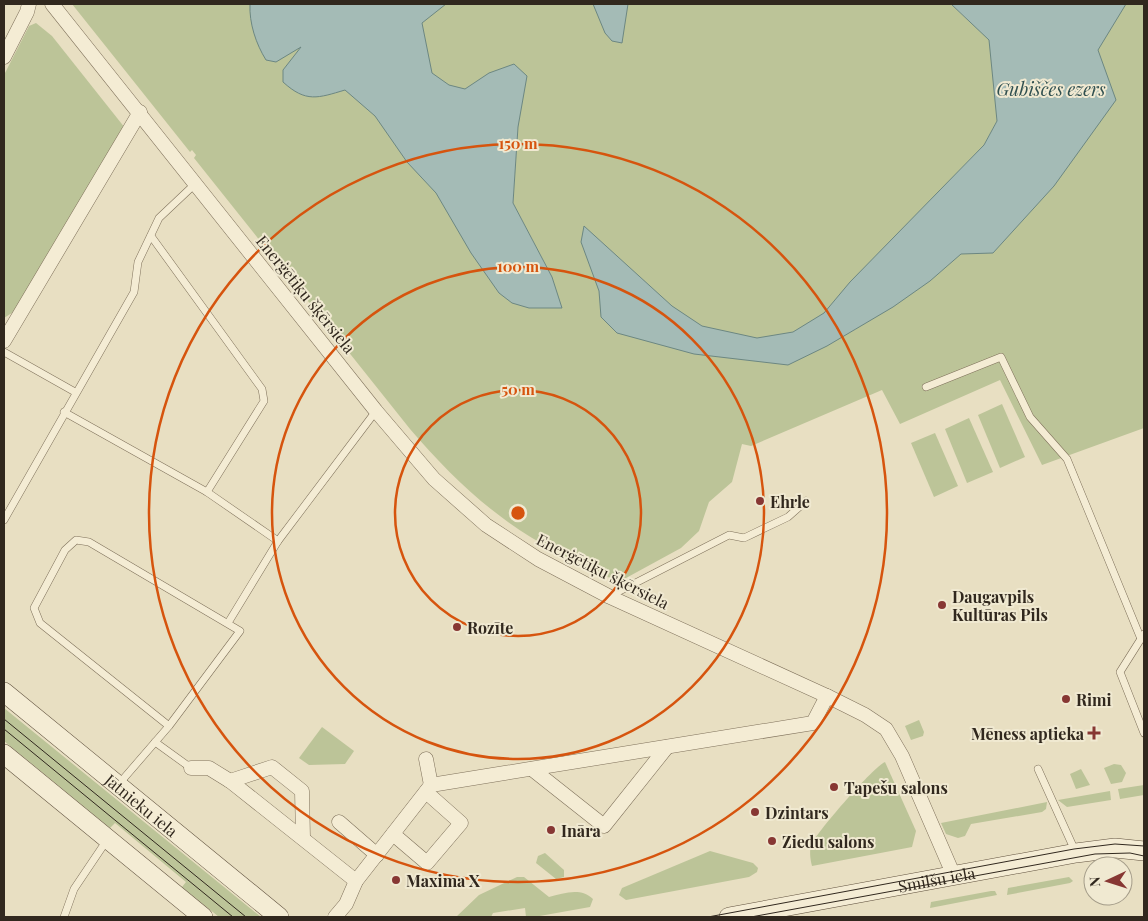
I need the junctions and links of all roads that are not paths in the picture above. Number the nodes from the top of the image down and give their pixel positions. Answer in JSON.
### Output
{"nodes":[{"id":1,"x":29,"y":4,"type":"edge"},
{"id":2,"x":52,"y":4,"type":"edge"},
{"id":3,"x":6,"y":48,"type":"edge"},
{"id":4,"x":140,"y":112,"type":"junction"},
{"id":5,"x":196,"y":184,"type":"junction"},
{"id":6,"x":151,"y":236,"type":"junction"},
{"id":7,"x":4,"y":341,"type":"edge"},
{"id":8,"x":4,"y":352,"type":"edge"},
{"id":9,"x":926,"y":387,"type":"dead end"},
{"id":10,"x":75,"y":392,"type":"junction"},
{"id":11,"x":376,"y":411,"type":"junction"},
{"id":12,"x":64,"y":412,"type":"junction"},
{"id":13,"x":207,"y":492,"type":"junction"},
{"id":14,"x":806,"y":501,"type":"dead end"},
{"id":15,"x":4,"y":520,"type":"edge"},
{"id":16,"x":278,"y":541,"type":"junction"},
{"id":17,"x":610,"y":597,"type":"junction"},
{"id":18,"x":228,"y":623,"type":"junction"},
{"id":19,"x":1142,"y":637,"type":"edge"},
{"id":20,"x":4,"y":692,"type":"edge"},
{"id":21,"x":827,"y":696,"type":"junction"},
{"id":22,"x":169,"y":726,"type":"junction"},
{"id":23,"x":1144,"y":733,"type":"edge"},
{"id":24,"x":155,"y":742,"type":"junction"},
{"id":25,"x":667,"y":747,"type":"junction"},
{"id":26,"x":4,"y":754,"type":"edge"},
{"id":27,"x":426,"y":759,"type":"dead end"},
{"id":28,"x":191,"y":768,"type":"joint"},
{"id":29,"x":532,"y":769,"type":"junction"},
{"id":30,"x":1038,"y":769,"type":"dead end"},
{"id":31,"x":230,"y":781,"type":"junction"},
{"id":32,"x":118,"y":786,"type":"junction"},
{"id":33,"x":429,"y":789,"type":"junction"},
{"id":34,"x":339,"y":822,"type":"dead end"},
{"id":35,"x":393,"y":834,"type":"junction"},
{"id":36,"x":303,"y":838,"type":"junction"},
{"id":37,"x":107,"y":839,"type":"junction"},
{"id":38,"x":1144,"y":851,"type":"edge"},
{"id":39,"x":1076,"y":853,"type":"junction"},
{"id":40,"x":376,"y":855,"type":"junction"},
{"id":41,"x":954,"y":876,"type":"junction"},
{"id":42,"x":356,"y":881,"type":"junction"},
{"id":43,"x":64,"y":917,"type":"edge"},
{"id":44,"x":203,"y":917,"type":"edge"},
{"id":45,"x":279,"y":917,"type":"edge"},
{"id":46,"x":335,"y":917,"type":"edge"},
{"id":47,"x":729,"y":917,"type":"edge"}],
"edges":[{"from":1,"to":3,"type":"street"},
{"from":2,"to":4,"type":"street","name":"Enerģētiķu šķērsiela"},
{"from":4,"to":5,"type":"street","name":"Enerģētiķu šķērsiela"},
{"from":4,"to":7,"type":"street"},
{"from":5,"to":6,"type":"lane"},
{"from":5,"to":11,"type":"street","name":"Enerģētiķu šķērsiela"},
{"from":6,"to":10,"type":"lane"},
{"from":6,"to":13,"type":"lane"},
{"from":8,"to":10,"type":"lane"},
{"from":9,"to":19,"type":"lane"},
{"from":10,"to":12,"type":"lane"},
{"from":11,"to":16,"type":"lane"},
{"from":11,"to":17,"type":"street","name":"Enerģētiķu šķērsiela"},
{"from":12,"to":13,"type":"lane"},
{"from":12,"to":15,"type":"lane"},
{"from":13,"to":16,"type":"lane"},
{"from":14,"to":17,"type":"lane"},
{"from":16,"to":18,"type":"lane"},
{"from":17,"to":21,"type":"street","name":"Enerģētiķu šķērsiela"},
{"from":18,"to":22,"type":"lane"},
{"from":18,"to":22,"type":"lane"},
{"from":19,"to":23,"type":"lane"},
{"from":20,"to":32,"type":"street","name":"Jātnieku iela"},
{"from":21,"to":25,"type":"street"},
{"from":21,"to":41,"type":"street","name":"Enerģētiķu šķērsiela"},
{"from":22,"to":24,"type":"lane"},
{"from":24,"to":28,"type":"lane"},
{"from":24,"to":32,"type":"lane"},
{"from":25,"to":29,"type":"street"},
{"from":25,"to":29,"type":"street"},
{"from":26,"to":37,"type":"street"},
{"from":27,"to":33,"type":"street"},
{"from":28,"to":31,"type":"street"},
{"from":29,"to":33,"type":"street"},
{"from":30,"to":39,"type":"lane"},
{"from":31,"to":36,"type":"street"},
{"from":31,"to":36,"type":"street"},
{"from":32,"to":45,"type":"street","name":"Jātnieku iela"},
{"from":33,"to":35,"type":"street"},
{"from":33,"to":35,"type":"street"},
{"from":34,"to":40,"type":"street"},
{"from":35,"to":40,"type":"street"},
{"from":36,"to":42,"type":"street"},
{"from":37,"to":43,"type":"lane"},
{"from":37,"to":44,"type":"street"},
{"from":38,"to":39,"type":"street","name":"Smilšu iela"},
{"from":39,"to":41,"type":"street","name":"Smilšu iela"},
{"from":40,"to":42,"type":"street"},
{"from":41,"to":47,"type":"street","name":"Smilšu iela"},
{"from":42,"to":46,"type":"street"}]}
